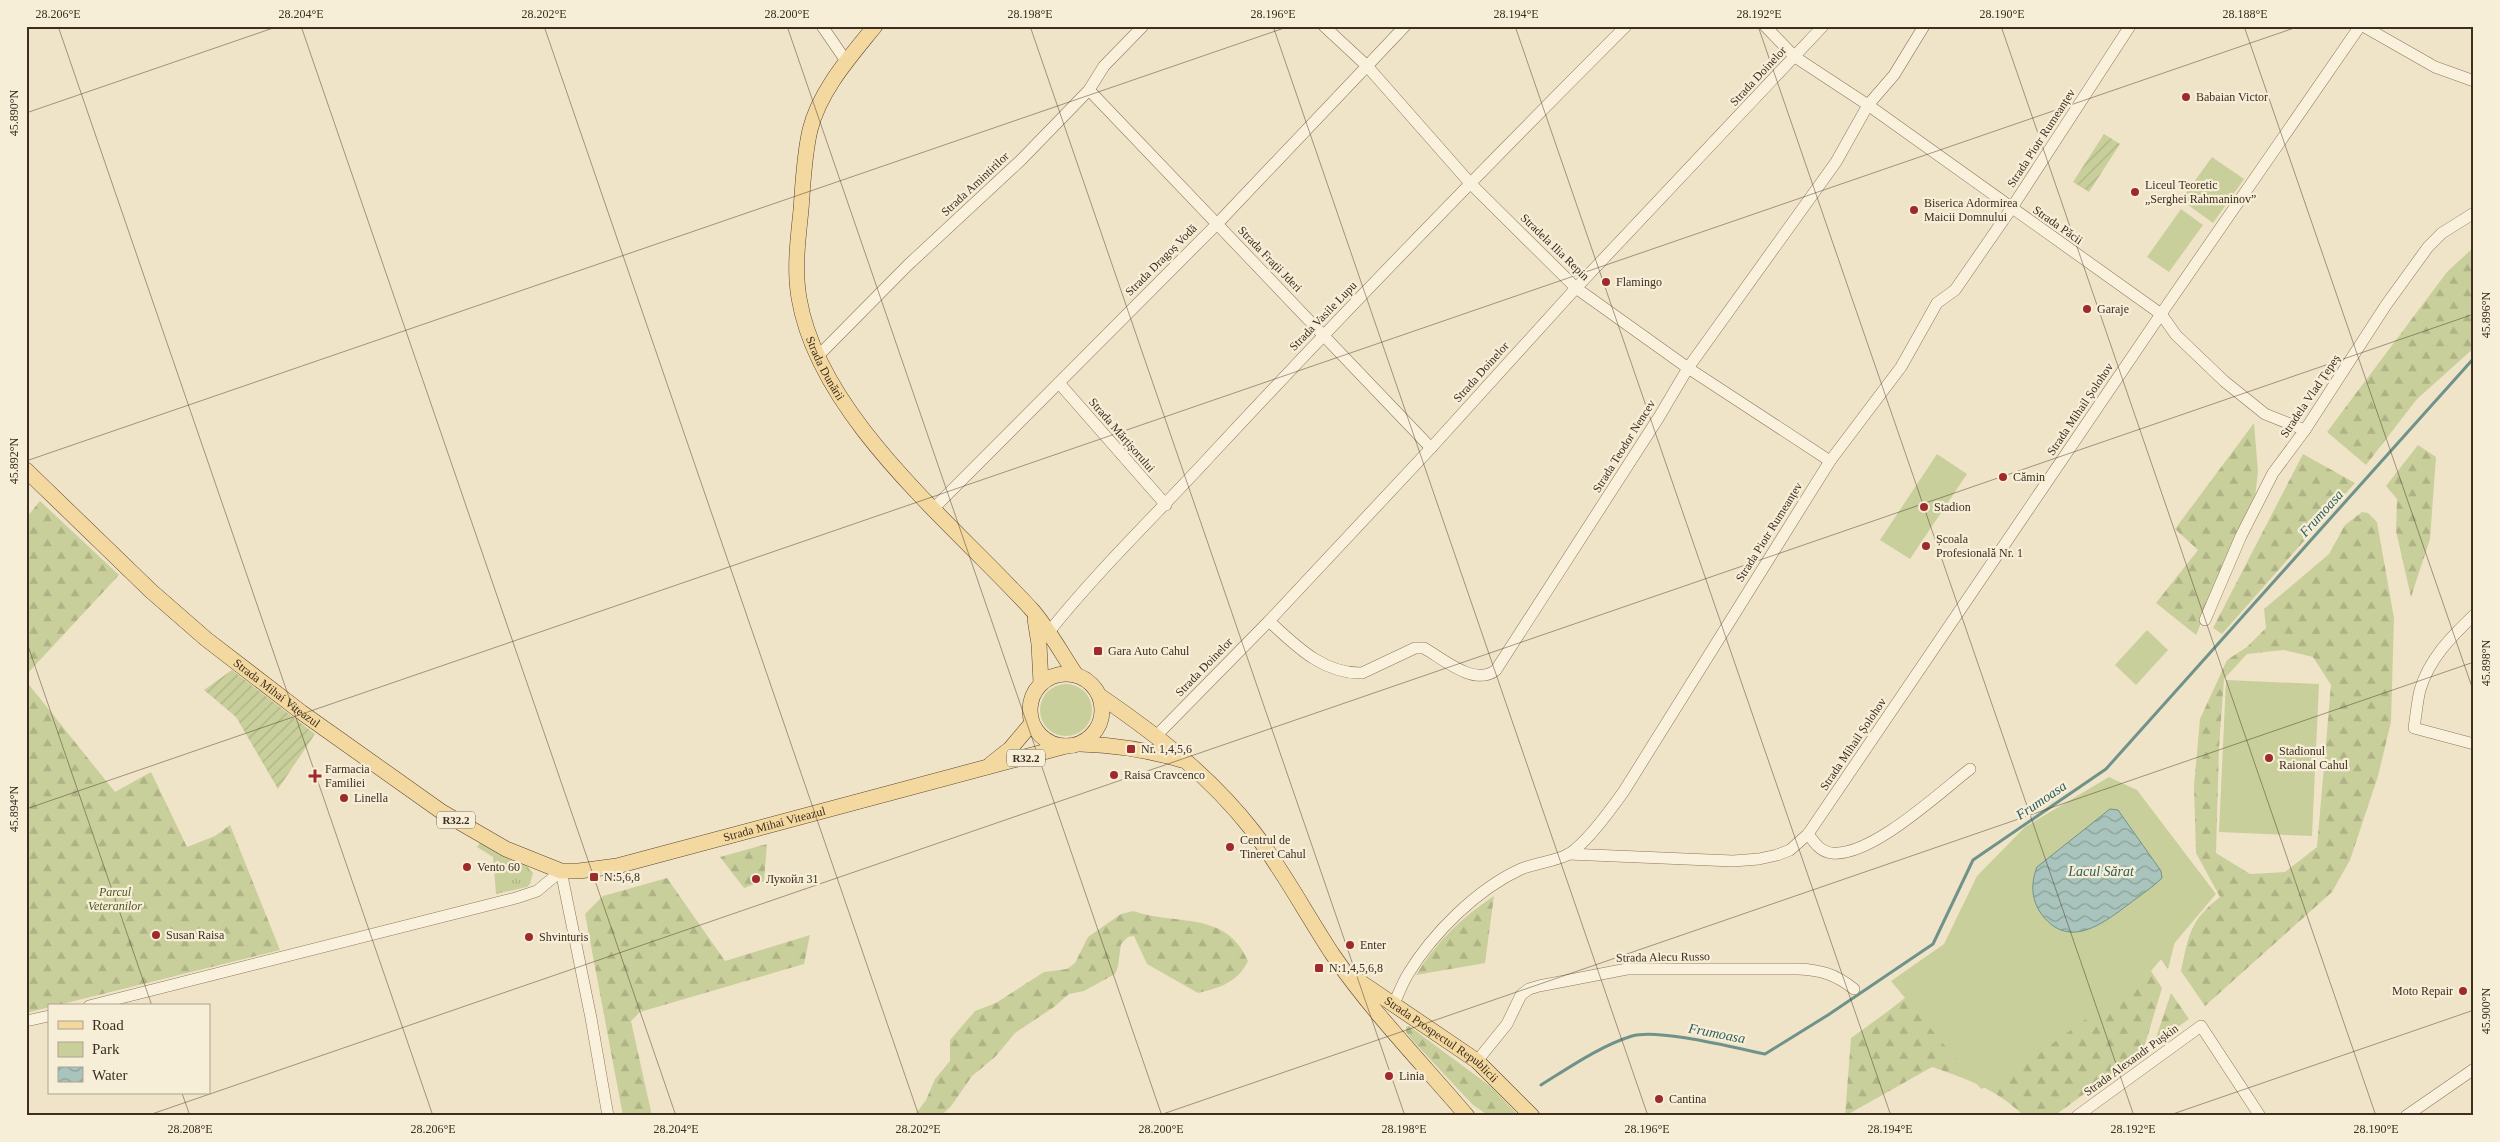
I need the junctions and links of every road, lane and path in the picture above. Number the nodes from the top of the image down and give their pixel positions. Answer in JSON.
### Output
{"nodes":[{"id":1,"x":822,"y":26,"type":"edge"},
{"id":2,"x":875,"y":26,"type":"edge"},
{"id":3,"x":1143,"y":26,"type":"edge"},
{"id":4,"x":1324,"y":26,"type":"edge"},
{"id":5,"x":1405,"y":26,"type":"edge"},
{"id":6,"x":1626,"y":26,"type":"edge"},
{"id":7,"x":1766,"y":26,"type":"edge"},
{"id":8,"x":1823,"y":26,"type":"edge"},
{"id":9,"x":1924,"y":26,"type":"edge"},
{"id":10,"x":2130,"y":26,"type":"edge"},
{"id":11,"x":2361,"y":26,"type":"edge"},
{"id":12,"x":1795,"y":57,"type":"junction"},
{"id":13,"x":846,"y":61,"type":"junction"},
{"id":14,"x":1367,"y":66,"type":"junction"},
{"id":15,"x":2474,"y":81,"type":"edge"},
{"id":16,"x":1089,"y":90,"type":"junction"},
{"id":17,"x":1868,"y":105,"type":"junction"},
{"id":18,"x":1470,"y":183,"type":"junction"},
{"id":19,"x":2011,"y":209,"type":"junction"},
{"id":20,"x":2474,"y":212,"type":"edge"},
{"id":21,"x":1218,"y":224,"type":"junction"},
{"id":22,"x":1576,"y":288,"type":"junction"},
{"id":23,"x":2161,"y":314,"type":"junction"},
{"id":24,"x":1324,"y":335,"type":"junction"},
{"id":25,"x":818,"y":356,"type":"junction"},
{"id":26,"x":1688,"y":368,"type":"junction"},
{"id":27,"x":1059,"y":383,"type":"junction"},
{"id":28,"x":2305,"y":430,"type":"junction"},
{"id":29,"x":1431,"y":448,"type":"junction"},
{"id":30,"x":1830,"y":461,"type":"junction"},
{"id":31,"x":26,"y":470,"type":"edge"},
{"id":32,"x":1166,"y":505,"type":"junction"},
{"id":33,"x":933,"y":509,"type":"junction"},
{"id":34,"x":1034,"y":613,"type":"junction"},
{"id":35,"x":2474,"y":615,"type":"edge"},
{"id":36,"x":2205,"y":620,"type":"dead end"},
{"id":37,"x":1269,"y":621,"type":"junction"},
{"id":38,"x":1048,"y":633,"type":"junction"},
{"id":39,"x":1076,"y":675,"type":"junction"},
{"id":40,"x":1041,"y":683,"type":"junction"},
{"id":41,"x":1100,"y":696,"type":"junction"},
{"id":42,"x":1032,"y":723,"type":"junction"},
{"id":43,"x":1157,"y":735,"type":"junction"},
{"id":44,"x":2474,"y":744,"type":"edge"},
{"id":45,"x":1073,"y":745,"type":"junction"},
{"id":46,"x":1188,"y":762,"type":"junction"},
{"id":47,"x":986,"y":768,"type":"junction"},
{"id":48,"x":1970,"y":769,"type":"dead end"},
{"id":49,"x":1808,"y":834,"type":"junction"},
{"id":50,"x":1568,"y":854,"type":"junction"},
{"id":51,"x":561,"y":871,"type":"junction"},
{"id":52,"x":1345,"y":971,"type":"junction"},
{"id":53,"x":1854,"y":989,"type":"dead end"},
{"id":54,"x":97,"y":1004,"type":"edge"},
{"id":55,"x":1393,"y":1006,"type":"junction"},
{"id":56,"x":48,"y":1016,"type":"edge"},
{"id":57,"x":1416,"y":1020,"type":"junction"},
{"id":58,"x":26,"y":1022,"type":"edge"},
{"id":59,"x":1397,"y":1036,"type":"junction"},
{"id":60,"x":1477,"y":1061,"type":"junction"},
{"id":61,"x":2474,"y":1069,"type":"edge"},
{"id":62,"x":608,"y":1116,"type":"edge"},
{"id":63,"x":1467,"y":1116,"type":"edge"},
{"id":64,"x":1532,"y":1116,"type":"edge"},
{"id":65,"x":2078,"y":1116,"type":"edge"},
{"id":66,"x":2260,"y":1116,"type":"edge"},
{"id":67,"x":2406,"y":1116,"type":"edge"}],
"edges":[{"from":1,"to":13,"type":"street"},
{"from":2,"to":13,"type":"main road","name":"Strada Dunării"},
{"from":3,"to":16,"type":"street","name":"Strada Amintirilor"},
{"from":4,"to":14,"type":"street","name":"Stradela Ilia Repin"},
{"from":5,"to":14,"type":"street","name":"Strada Dragoș Vodă"},
{"from":6,"to":18,"type":"street","name":"Strada Vasile Lupu"},
{"from":7,"to":12,"type":"street","name":"Strada Păcii"},
{"from":8,"to":12,"type":"street","name":"Strada Doinelor"},
{"from":9,"to":17,"type":"street","name":"Strada Teodor Nencev"},
{"from":10,"to":19,"type":"street","name":"Strada Piotr Rumeanțev"},
{"from":11,"to":15,"type":"street"},
{"from":11,"to":23,"type":"street","name":"Strada Mihail Șolohov"},
{"from":12,"to":17,"type":"street","name":"Strada Păcii"},
{"from":12,"to":22,"type":"street","name":"Strada Doinelor"},
{"from":13,"to":25,"type":"main road","name":"Strada Dunării"},
{"from":14,"to":18,"type":"street","name":"Stradela Ilia Repin"},
{"from":14,"to":21,"type":"street","name":"Strada Dragoș Vodă"},
{"from":16,"to":21,"type":"street","name":"Strada Frații Jderi"},
{"from":16,"to":25,"type":"street","name":"Strada Amintirilor"},
{"from":17,"to":19,"type":"street","name":"Strada Păcii"},
{"from":17,"to":26,"type":"street","name":"Strada Teodor Nencev"},
{"from":18,"to":22,"type":"street","name":"Stradela Ilia Repin"},
{"from":18,"to":24,"type":"street","name":"Strada Vasile Lupu"},
{"from":19,"to":23,"type":"street","name":"Strada Păcii"},
{"from":19,"to":30,"type":"street","name":"Strada Piotr Rumeanțev"},
{"from":20,"to":28,"type":"street","name":"Stradela Vlad Țepeş"},
{"from":21,"to":24,"type":"street","name":"Strada Frații Jderi"},
{"from":21,"to":27,"type":"street","name":"Strada Dragoș Vodă"},
{"from":22,"to":26,"type":"street","name":"Stradela Ilia Repin"},
{"from":22,"to":29,"type":"street","name":"Strada Doinelor"},
{"from":23,"to":28,"type":"street","name":"Strada Păcii"},
{"from":23,"to":49,"type":"street","name":"Strada Mihail Șolohov"},
{"from":24,"to":29,"type":"street","name":"Strada Frații Jderi"},
{"from":24,"to":32,"type":"street","name":"Strada Vasile Lupu"},
{"from":25,"to":33,"type":"main road","name":"Strada Dunării"},
{"from":26,"to":30,"type":"street","name":"Stradela Ilia Repin"},
{"from":26,"to":37,"type":"street","name":"Strada Teodor Nencev"},
{"from":27,"to":32,"type":"street","name":"Strada Mărțișorului"},
{"from":27,"to":33,"type":"street","name":"Strada Dragoș Vodă"},
{"from":28,"to":36,"type":"street","name":"Stradela Vlad Țepeş"},
{"from":29,"to":37,"type":"street","name":"Strada Doinelor"},
{"from":30,"to":50,"type":"street","name":"Strada Piotr Rumeanțev"},
{"from":31,"to":51,"type":"main road","name":"Strada Mihai Viteazul","number":"R32.2"},
{"from":32,"to":38,"type":"street","name":"Strada Vasile Lupu"},
{"from":33,"to":34,"type":"main road","name":"Strada Dunării"},
{"from":34,"to":38,"type":"main road","name":"Strada Dunării"},
{"from":34,"to":40,"type":"main road"},
{"from":35,"to":44,"type":"street"},
{"from":37,"to":43,"type":"street","name":"Strada Doinelor"},
{"from":38,"to":39,"type":"main road","name":"Strada Dunării"},
{"from":39,"to":40,"type":"main road"},
{"from":39,"to":41,"type":"main road"},
{"from":40,"to":42,"type":"main road"},
{"from":41,"to":43,"type":"main road","name":"Strada Prospectul Republicii"},
{"from":41,"to":45,"type":"main road"},
{"from":42,"to":45,"type":"main road"},
{"from":42,"to":47,"type":"main road","name":"Strada Mihai Viteazul","number":"R32.2"},
{"from":43,"to":46,"type":"main road","name":"Strada Prospectul Republicii"},
{"from":45,"to":46,"type":"main road","name":"Strada Prospectul Republicii"},
{"from":45,"to":47,"type":"main road","name":"Strada Mihai Viteazul","number":"R32.2"},
{"from":46,"to":52,"type":"main road","name":"Strada Prospectul Republicii"},
{"from":47,"to":51,"type":"main road","name":"Strada Mihai Viteazul","number":"R32.2"},
{"from":48,"to":49,"type":"street"},
{"from":49,"to":50,"type":"street","name":"Strada Mihail Șolohov"},
{"from":50,"to":55,"type":"street","name":"Strada Piotr Rumeanțev"},
{"from":51,"to":54,"type":"street"},
{"from":51,"to":62,"type":"street"},
{"from":52,"to":55,"type":"main road","name":"Strada Prospectul Republicii"},
{"from":52,"to":59,"type":"main road","name":"Strada Prospectul Republicii"},
{"from":53,"to":60,"type":"street","name":"Strada Alecu Russo"},
{"from":55,"to":57,"type":"main road","name":"Strada Prospectul Republicii"},
{"from":56,"to":58,"type":"street"},
{"from":57,"to":59,"type":"main road"},
{"from":57,"to":60,"type":"main road","name":"Strada Prospectul Republicii"},
{"from":59,"to":63,"type":"main road","name":"Strada Prospectul Republicii"},
{"from":60,"to":64,"type":"main road","name":"Strada Prospectul Republicii"},
{"from":61,"to":67,"type":"street"},
{"from":65,"to":66,"type":"street","name":"Strada Alexandr Pușkin"}]}
